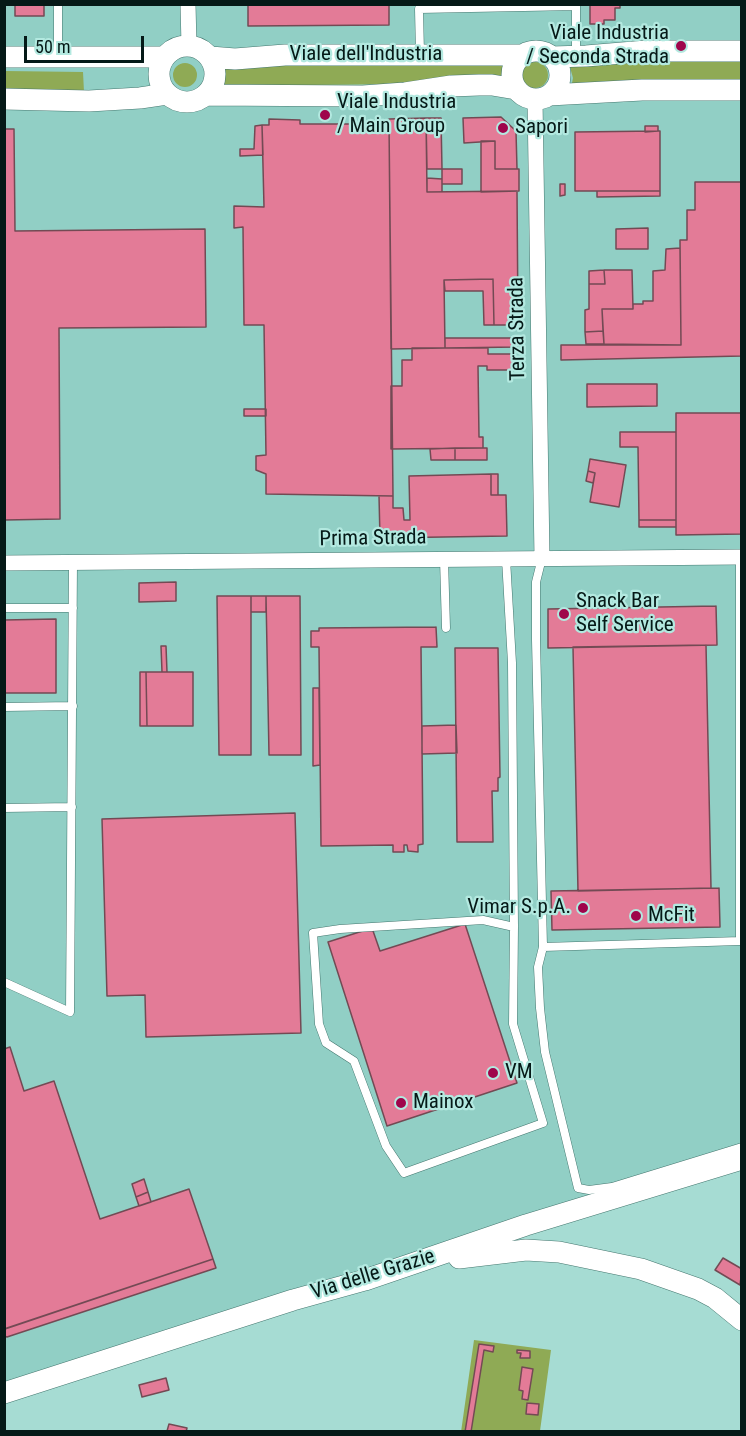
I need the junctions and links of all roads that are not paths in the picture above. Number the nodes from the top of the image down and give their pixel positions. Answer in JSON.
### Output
{"nodes":[{"id":1,"x":58,"y":4,"type":"edge"},
{"id":2,"x":188,"y":4,"type":"edge"},
{"id":3,"x":419,"y":7,"type":"edge"},
{"id":4,"x":189,"y":46,"type":"junction"},
{"id":5,"x":741,"y":51,"type":"edge"},
{"id":6,"x":420,"y":55,"type":"junction"},
{"id":7,"x":522,"y":55,"type":"junction"},
{"id":8,"x":4,"y":57,"type":"edge"},
{"id":9,"x":58,"y":57,"type":"junction"},
{"id":10,"x":165,"y":57,"type":"junction"},
{"id":11,"x":210,"y":57,"type":"junction"},
{"id":12,"x":552,"y":57,"type":"junction"},
{"id":13,"x":576,"y":57,"type":"junction"},
{"id":14,"x":516,"y":89,"type":"junction"},
{"id":15,"x":741,"y":90,"type":"edge"},
{"id":16,"x":167,"y":94,"type":"junction"},
{"id":17,"x":206,"y":95,"type":"junction"},
{"id":18,"x":542,"y":97,"type":"junction"},
{"id":19,"x":4,"y":99,"type":"edge"},
{"id":20,"x":741,"y":557,"type":"edge"},
{"id":21,"x":542,"y":558,"type":"junction"},
{"id":22,"x":444,"y":559,"type":"junction"},
{"id":23,"x":507,"y":559,"type":"junction"},
{"id":24,"x":73,"y":562,"type":"junction"},
{"id":25,"x":4,"y":563,"type":"edge"},
{"id":26,"x":4,"y":608,"type":"edge"},
{"id":27,"x":73,"y":608,"type":"junction"},
{"id":28,"x":446,"y":628,"type":"dead end"},
{"id":29,"x":73,"y":706,"type":"junction"},
{"id":30,"x":4,"y":707,"type":"edge"},
{"id":31,"x":72,"y":807,"type":"junction"},
{"id":32,"x":4,"y":808,"type":"edge"},
{"id":33,"x":514,"y":927,"type":"junction"},
{"id":34,"x":543,"y":947,"type":"junction"},
{"id":35,"x":4,"y":981,"type":"edge"},
{"id":36,"x":741,"y":1147,"type":"edge"},
{"id":37,"x":741,"y":1159,"type":"edge"},
{"id":38,"x":365,"y":1280,"type":"junction"},
{"id":39,"x":741,"y":1320,"type":"edge"},
{"id":40,"x":4,"y":1393,"type":"edge"}],
"edges":[{"from":1,"to":9,"type":"lane"},
{"from":2,"to":4,"type":"street"},
{"from":3,"to":6,"type":"lane"},
{"from":3,"to":13,"type":"lane"},
{"from":4,"to":10,"type":"street"},
{"from":4,"to":11,"type":"street","name":"Viale dell'Industria"},
{"from":5,"to":13,"type":"street","name":"Viale dell'Industria"},
{"from":6,"to":7,"type":"street","name":"Viale dell'Industria"},
{"from":6,"to":11,"type":"street","name":"Viale dell'Industria"},
{"from":7,"to":12,"type":"street","name":"Viale dell'Industria"},
{"from":7,"to":14,"type":"street"},
{"from":8,"to":9,"type":"street"},
{"from":9,"to":10,"type":"street"},
{"from":10,"to":16,"type":"street"},
{"from":11,"to":17,"type":"street"},
{"from":12,"to":13,"type":"street","name":"Viale dell'Industria"},
{"from":12,"to":18,"type":"street"},
{"from":14,"to":17,"type":"street","name":"Viale dell'Industria"},
{"from":14,"to":18,"type":"street","name":"Viale dell'Industria"},
{"from":15,"to":18,"type":"street"},
{"from":16,"to":17,"type":"street","name":"Viale dell'Industria"},
{"from":16,"to":19,"type":"street","name":"Viale dell'Industria"},
{"from":18,"to":21,"type":"street","name":"Terza Strada"},
{"from":20,"to":21,"type":"street","name":"Prima Strada"},
{"from":20,"to":34,"type":"lane"},
{"from":21,"to":23,"type":"street","name":"Prima Strada"},
{"from":21,"to":34,"type":"lane"},
{"from":22,"to":23,"type":"street","name":"Prima Strada"},
{"from":22,"to":24,"type":"street","name":"Prima Strada"},
{"from":22,"to":28,"type":"lane"},
{"from":23,"to":33,"type":"lane"},
{"from":24,"to":25,"type":"street","name":"Prima Strada"},
{"from":24,"to":27,"type":"lane"},
{"from":26,"to":27,"type":"lane"},
{"from":27,"to":29,"type":"lane"},
{"from":29,"to":30,"type":"lane"},
{"from":29,"to":31,"type":"lane"},
{"from":31,"to":32,"type":"lane"},
{"from":31,"to":35,"type":"lane"},
{"from":33,"to":33,"type":"lane"},
{"from":34,"to":36,"type":"lane"},
{"from":37,"to":38,"type":"street","name":"Via delle Grazie"},
{"from":38,"to":39,"type":"street"},
{"from":38,"to":40,"type":"street","name":"Via delle Grazie"}]}
